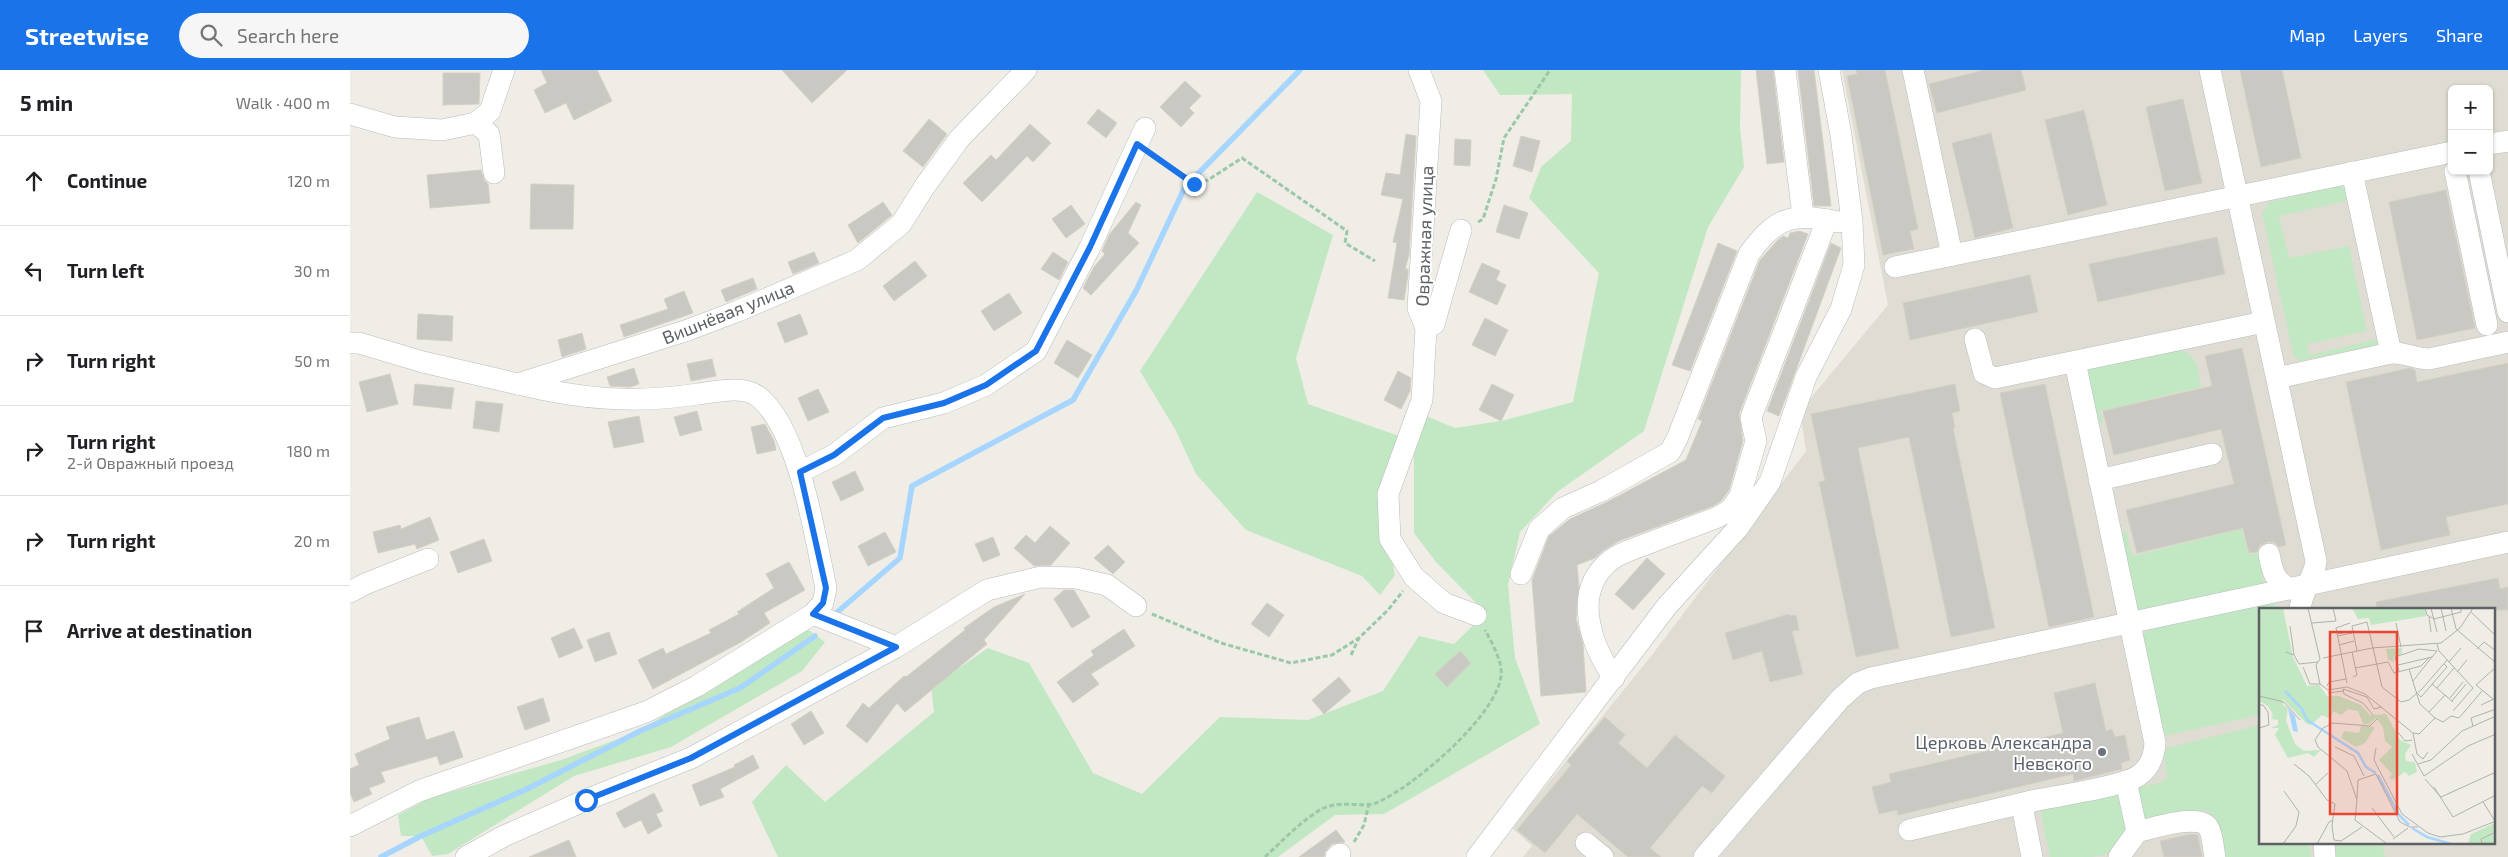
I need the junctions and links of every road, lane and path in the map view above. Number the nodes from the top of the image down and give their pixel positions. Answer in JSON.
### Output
{"nodes":[{"id":1,"x":504,"y":70,"type":"edge"},
{"id":2,"x":1026,"y":70,"type":"edge"},
{"id":3,"x":1419,"y":70,"type":"edge"},
{"id":4,"x":1550,"y":70,"type":"edge"},
{"id":5,"x":1785,"y":70,"type":"edge"},
{"id":6,"x":1829,"y":70,"type":"edge"},
{"id":7,"x":1913,"y":70,"type":"edge"},
{"id":8,"x":2210,"y":70,"type":"edge"},
{"id":9,"x":350,"y":114,"type":"edge"},
{"id":10,"x":476,"y":123,"type":"junction"},
{"id":11,"x":1141,"y":136,"type":"joint"},
{"id":12,"x":2508,"y":141,"type":"edge"},
{"id":13,"x":2493,"y":143,"type":"edge"},
{"id":14,"x":2448,"y":154,"type":"edge"},
{"id":15,"x":2352,"y":172,"type":"junction"},
{"id":16,"x":494,"y":173,"type":"dead end"},
{"id":17,"x":2456,"y":175,"type":"edge"},
{"id":18,"x":2480,"y":175,"type":"edge"},
{"id":19,"x":2237,"y":196,"type":"junction"},
{"id":20,"x":1803,"y":216,"type":"junction"},
{"id":21,"x":1827,"y":220,"type":"junction"},
{"id":22,"x":1852,"y":225,"type":"junction"},
{"id":23,"x":1461,"y":230,"type":"joint"},
{"id":24,"x":1952,"y":256,"type":"junction"},
{"id":25,"x":1375,"y":261,"type":"dead end"},
{"id":26,"x":1895,"y":267,"type":"dead end"},
{"id":27,"x":2508,"y":312,"type":"edge"},
{"id":28,"x":2264,"y":322,"type":"junction"},
{"id":29,"x":2487,"y":325,"type":"dead end"},
{"id":30,"x":1426,"y":328,"type":"junction"},
{"id":31,"x":1975,"y":339,"type":"dead end"},
{"id":32,"x":2508,"y":342,"type":"edge"},
{"id":33,"x":350,"y":343,"type":"edge"},
{"id":34,"x":2391,"y":353,"type":"junction"},
{"id":35,"x":2075,"y":362,"type":"junction"},
{"id":36,"x":2277,"y":378,"type":"junction"},
{"id":37,"x":518,"y":384,"type":"junction"},
{"id":38,"x":2212,"y":454,"type":"dead end"},
{"id":39,"x":800,"y":472,"type":"junction"},
{"id":40,"x":2099,"y":480,"type":"junction"},
{"id":41,"x":2508,"y":542,"type":"edge"},
{"id":42,"x":2269,"y":554,"type":"dead end"},
{"id":43,"x":428,"y":559,"type":"dead end"},
{"id":44,"x":1521,"y":574,"type":"dead end"},
{"id":45,"x":1414,"y":577,"type":"junction"},
{"id":46,"x":2299,"y":587,"type":"junction"},
{"id":47,"x":350,"y":592,"type":"edge"},
{"id":48,"x":1136,"y":606,"type":"joint"},
{"id":49,"x":2300,"y":608,"type":"edge"},
{"id":50,"x":813,"y":614,"type":"junction"},
{"id":51,"x":1476,"y":615,"type":"joint"},
{"id":52,"x":2130,"y":623,"type":"junction"},
{"id":53,"x":1360,"y":638,"type":"junction"},
{"id":54,"x":896,"y":647,"type":"junction"},
{"id":55,"x":1351,"y":654,"type":"dead end"},
{"id":56,"x":1614,"y":678,"type":"junction"},
{"id":57,"x":2126,"y":781,"type":"junction"},
{"id":58,"x":2032,"y":801,"type":"junction"},
{"id":59,"x":1369,"y":804,"type":"junction"},
{"id":60,"x":350,"y":826,"type":"edge"},
{"id":61,"x":1909,"y":830,"type":"dead end"},
{"id":62,"x":2137,"y":832,"type":"junction"},
{"id":63,"x":1586,"y":843,"type":"dead end"},
{"id":64,"x":2324,"y":844,"type":"edge"},
{"id":65,"x":1338,"y":856,"type":"edge"},
{"id":66,"x":466,"y":857,"type":"edge"},
{"id":67,"x":1265,"y":857,"type":"edge"},
{"id":68,"x":1477,"y":857,"type":"edge"},
{"id":69,"x":1603,"y":857,"type":"edge"},
{"id":70,"x":1704,"y":857,"type":"edge"},
{"id":71,"x":2032,"y":857,"type":"edge"},
{"id":72,"x":2118,"y":857,"type":"edge"},
{"id":73,"x":2216,"y":857,"type":"edge"},
{"id":74,"x":2325,"y":857,"type":"edge"}],
"edges":[{"from":1,"to":10,"type":"street"},
{"from":2,"to":37,"type":"street","name":"Вишнёвая улица"},
{"from":3,"to":30,"type":"street","name":"Овражная улица"},
{"from":4,"to":23,"type":"path"},
{"from":5,"to":20,"type":"street"},
{"from":6,"to":22,"type":"street"},
{"from":7,"to":24,"type":"street"},
{"from":8,"to":19,"type":"street"},
{"from":9,"to":10,"type":"street"},
{"from":10,"to":16,"type":"street"},
{"from":11,"to":25,"type":"path"},
{"from":11,"to":39,"type":"street"},
{"from":12,"to":13,"type":"street"},
{"from":14,"to":15,"type":"street"},
{"from":15,"to":19,"type":"street"},
{"from":15,"to":34,"type":"street"},
{"from":17,"to":29,"type":"street"},
{"from":18,"to":27,"type":"street"},
{"from":19,"to":24,"type":"street"},
{"from":19,"to":28,"type":"street"},
{"from":20,"to":21,"type":"street"},
{"from":20,"to":44,"type":"street"},
{"from":21,"to":22,"type":"street"},
{"from":21,"to":56,"type":"street"},
{"from":22,"to":56,"type":"street"},
{"from":23,"to":30,"type":"street"},
{"from":24,"to":26,"type":"street"},
{"from":28,"to":35,"type":"street"},
{"from":28,"to":36,"type":"street"},
{"from":30,"to":45,"type":"street","name":"Овражная улица"},
{"from":31,"to":35,"type":"street"},
{"from":32,"to":34,"type":"street"},
{"from":33,"to":37,"type":"street"},
{"from":34,"to":36,"type":"street"},
{"from":35,"to":40,"type":"street"},
{"from":36,"to":46,"type":"street"},
{"from":37,"to":39,"type":"street"},
{"from":38,"to":40,"type":"street"},
{"from":39,"to":50,"type":"street"},
{"from":40,"to":52,"type":"street"},
{"from":41,"to":46,"type":"street"},
{"from":42,"to":46,"type":"street"},
{"from":43,"to":47,"type":"street"},
{"from":45,"to":51,"type":"street","name":"Овражная улица"},
{"from":45,"to":53,"type":"path"},
{"from":46,"to":49,"type":"street"},
{"from":46,"to":52,"type":"street"},
{"from":48,"to":53,"type":"path"},
{"from":48,"to":54,"type":"street"},
{"from":50,"to":54,"type":"street"},
{"from":50,"to":60,"type":"street"},
{"from":51,"to":59,"type":"path"},
{"from":52,"to":57,"type":"street"},
{"from":52,"to":70,"type":"street"},
{"from":53,"to":55,"type":"path"},
{"from":54,"to":66,"type":"street"},
{"from":56,"to":68,"type":"street"},
{"from":57,"to":58,"type":"street"},
{"from":57,"to":62,"type":"street"},
{"from":58,"to":61,"type":"street"},
{"from":58,"to":71,"type":"street"},
{"from":59,"to":65,"type":"path"},
{"from":59,"to":67,"type":"path"},
{"from":62,"to":72,"type":"street"},
{"from":62,"to":73,"type":"street"},
{"from":63,"to":69,"type":"street"},
{"from":64,"to":74,"type":"street"}]}
